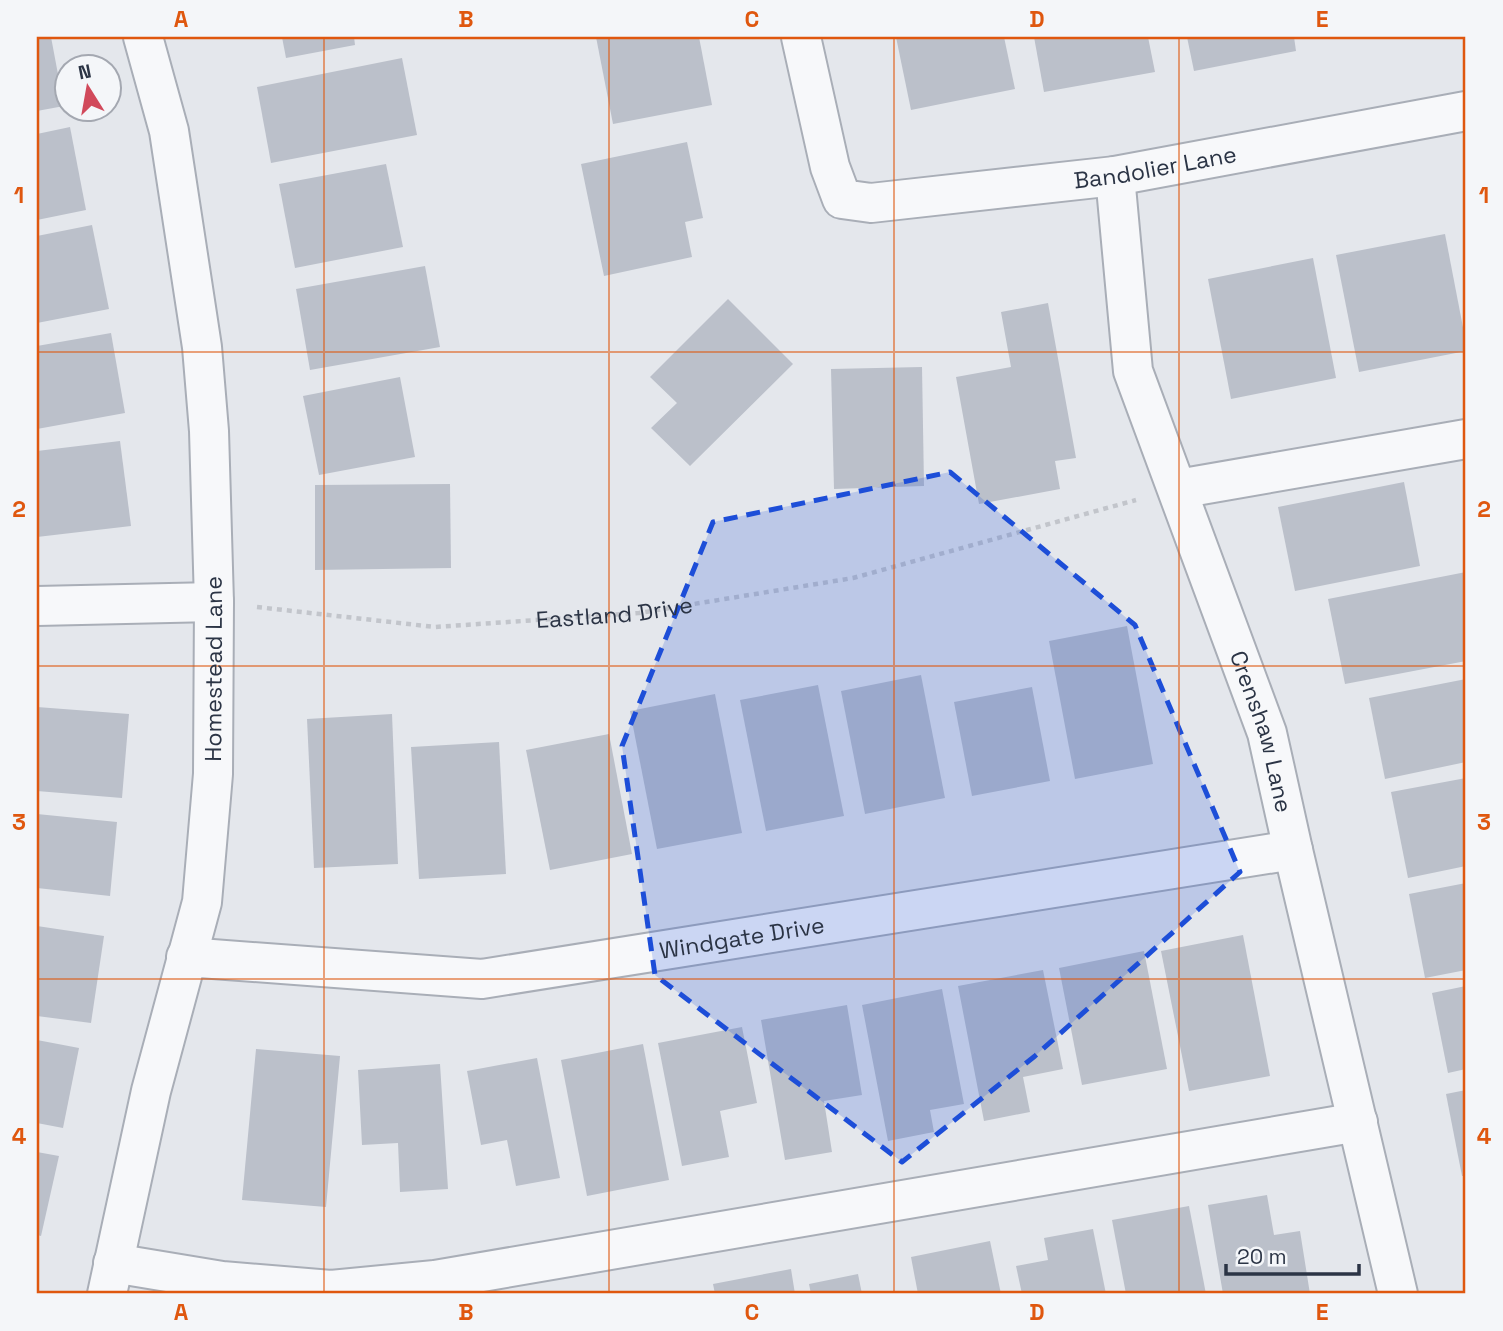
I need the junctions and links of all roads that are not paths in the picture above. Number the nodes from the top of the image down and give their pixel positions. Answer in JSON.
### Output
{"nodes":[{"id":1,"x":143,"y":37,"type":"edge"},
{"id":2,"x":801,"y":37,"type":"edge"},
{"id":3,"x":1466,"y":111,"type":"edge"},
{"id":4,"x":1115,"y":176,"type":"junction"},
{"id":5,"x":1466,"y":439,"type":"edge"},
{"id":6,"x":1178,"y":489,"type":"junction"},
{"id":7,"x":214,"y":602,"type":"junction"},
{"id":8,"x":37,"y":606,"type":"edge"},
{"id":9,"x":1293,"y":850,"type":"junction"},
{"id":10,"x":186,"y":957,"type":"junction"},
{"id":11,"x":1358,"y":1122,"type":"junction"},
{"id":12,"x":110,"y":1279,"type":"edge"},
{"id":13,"x":1398,"y":1294,"type":"edge"}],
"edges":[{"from":1,"to":7,"type":"street","name":"Homestead Lane"},
{"from":2,"to":4,"type":"street","name":"Bandolier Lane"},
{"from":3,"to":4,"type":"street","name":"Bandolier Lane"},
{"from":4,"to":6,"type":"street","name":"Crenshaw Lane"},
{"from":5,"to":6,"type":"street"},
{"from":6,"to":9,"type":"street","name":"Crenshaw Lane"},
{"from":7,"to":8,"type":"street"},
{"from":7,"to":10,"type":"street","name":"Homestead Lane"},
{"from":9,"to":10,"type":"street","name":"Windgate Drive"},
{"from":9,"to":11,"type":"street","name":"Crenshaw Lane"},
{"from":10,"to":12,"type":"street","name":"Homestead Lane"},
{"from":11,"to":12,"type":"street"},
{"from":11,"to":13,"type":"street","name":"Crenshaw Lane"}]}
